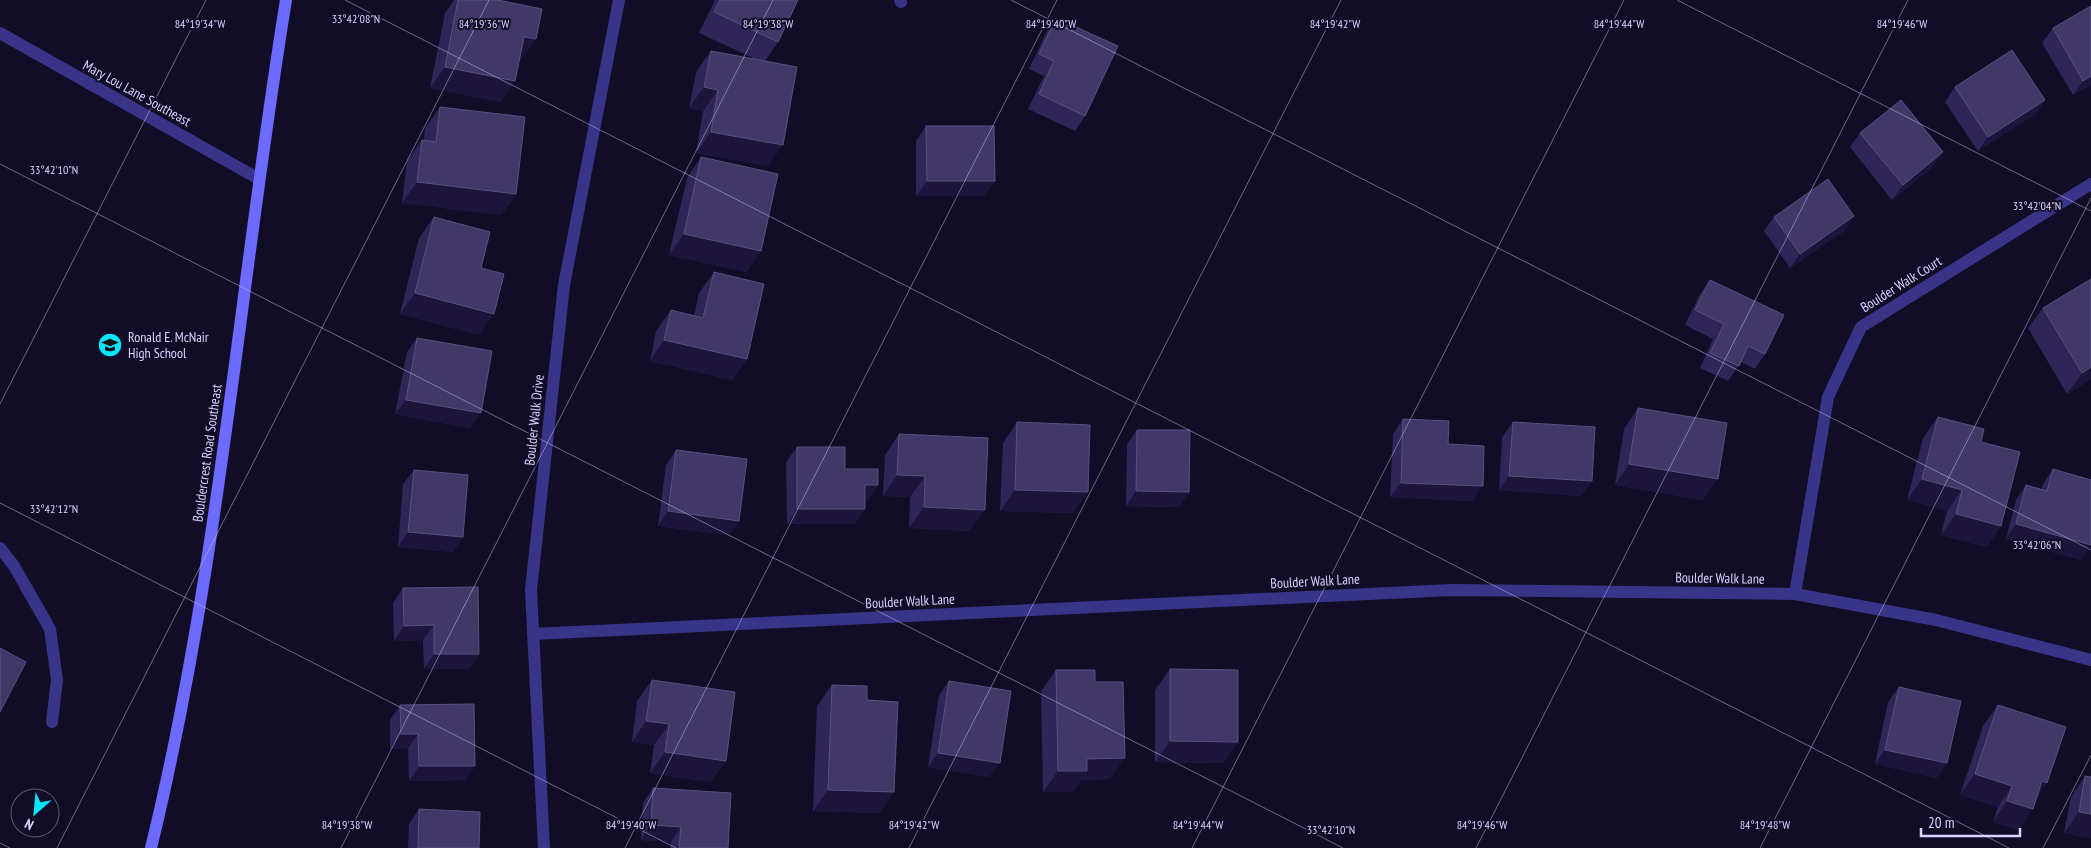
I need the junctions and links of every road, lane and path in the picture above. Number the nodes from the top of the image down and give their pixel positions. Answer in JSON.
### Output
{"nodes":[{"id":1,"x":286,"y":0,"type":"edge"},
{"id":2,"x":619,"y":0,"type":"edge"},
{"id":3,"x":0,"y":33,"type":"edge"},
{"id":4,"x":259,"y":179,"type":"junction"},
{"id":5,"x":2091,"y":184,"type":"edge"},
{"id":6,"x":0,"y":548,"type":"edge"},
{"id":7,"x":1795,"y":594,"type":"junction"},
{"id":8,"x":533,"y":634,"type":"junction"},
{"id":9,"x":2091,"y":660,"type":"edge"},
{"id":10,"x":52,"y":722,"type":"dead end"},
{"id":11,"x":151,"y":848,"type":"edge"},
{"id":12,"x":544,"y":848,"type":"edge"}],
"edges":[{"from":1,"to":4,"type":"street","name":"Bouldercrest Road Southeast"},
{"from":2,"to":8,"type":"street","name":"Boulder Walk Drive"},
{"from":3,"to":4,"type":"street","name":"Mary Lou Lane Southeast"},
{"from":4,"to":11,"type":"street","name":"Bouldercrest Road Southeast"},
{"from":5,"to":7,"type":"street","name":"Boulder Walk Court"},
{"from":6,"to":10,"type":"street"},
{"from":7,"to":8,"type":"street","name":"Boulder Walk Lane"},
{"from":7,"to":9,"type":"street","name":"Boulder Walk Lane"},
{"from":8,"to":12,"type":"street","name":"Boulder Walk Drive"}]}
